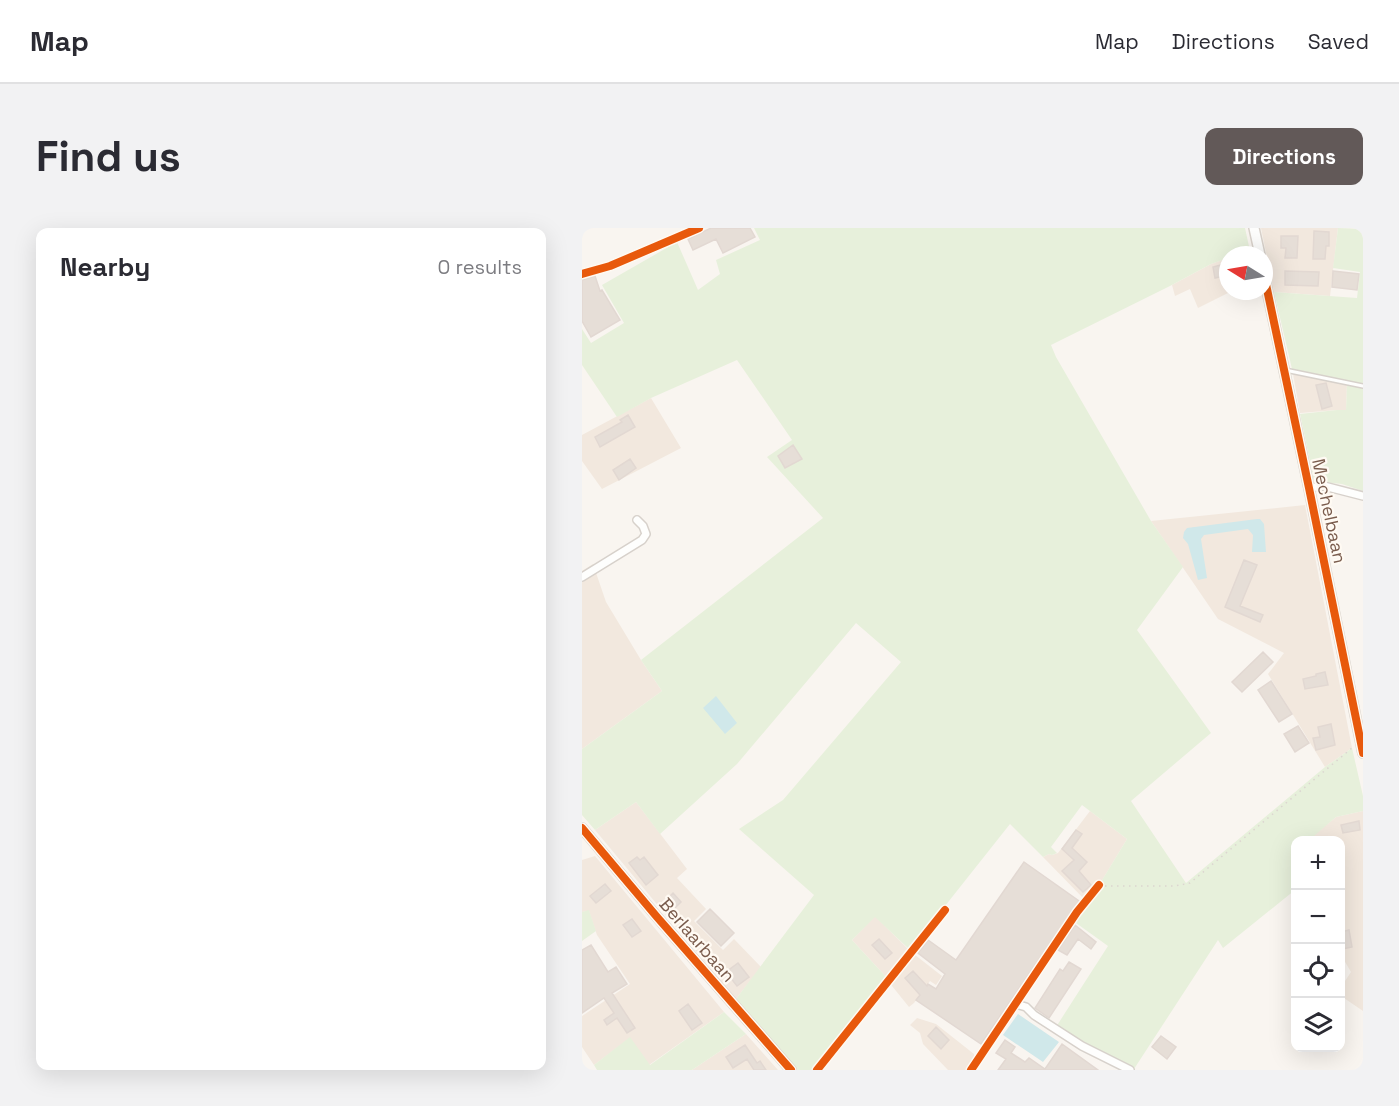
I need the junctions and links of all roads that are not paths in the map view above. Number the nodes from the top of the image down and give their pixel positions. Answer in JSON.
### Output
{"nodes":[{"id":1,"x":699,"y":228,"type":"edge"},
{"id":2,"x":1254,"y":228,"type":"edge"},
{"id":3,"x":1258,"y":246,"type":"edge"},
{"id":4,"x":582,"y":274,"type":"edge"},
{"id":5,"x":1269,"y":300,"type":"edge"},
{"id":6,"x":1284,"y":370,"type":"junction"},
{"id":7,"x":1363,"y":386,"type":"edge"},
{"id":8,"x":1309,"y":488,"type":"junction"},
{"id":9,"x":1363,"y":496,"type":"edge"},
{"id":10,"x":637,"y":520,"type":"dead end"},
{"id":11,"x":582,"y":577,"type":"edge"},
{"id":12,"x":1363,"y":753,"type":"edge"},
{"id":13,"x":582,"y":828,"type":"edge"},
{"id":14,"x":1099,"y":885,"type":"road end"},
{"id":15,"x":945,"y":910,"type":"dead end"},
{"id":16,"x":1016,"y":1004,"type":"junction"},
{"id":17,"x":791,"y":1070,"type":"edge"},
{"id":18,"x":818,"y":1070,"type":"edge"},
{"id":19,"x":971,"y":1070,"type":"edge"},
{"id":20,"x":1130,"y":1070,"type":"edge"}],
"edges":[{"from":1,"to":4,"type":"street"},
{"from":2,"to":3,"type":"street"},
{"from":5,"to":6,"type":"street","name":"Mechelbaan"},
{"from":6,"to":7,"type":"lane"},
{"from":6,"to":8,"type":"street","name":"Mechelbaan"},
{"from":8,"to":9,"type":"street","name":"Mechelbaan"},
{"from":8,"to":12,"type":"street","name":"Mechelbaan"},
{"from":10,"to":11,"type":"street"},
{"from":13,"to":17,"type":"street","name":"Berlaarbaan"},
{"from":14,"to":16,"type":"street"},
{"from":15,"to":18,"type":"street"},
{"from":16,"to":19,"type":"street"},
{"from":16,"to":20,"type":"street"}]}
